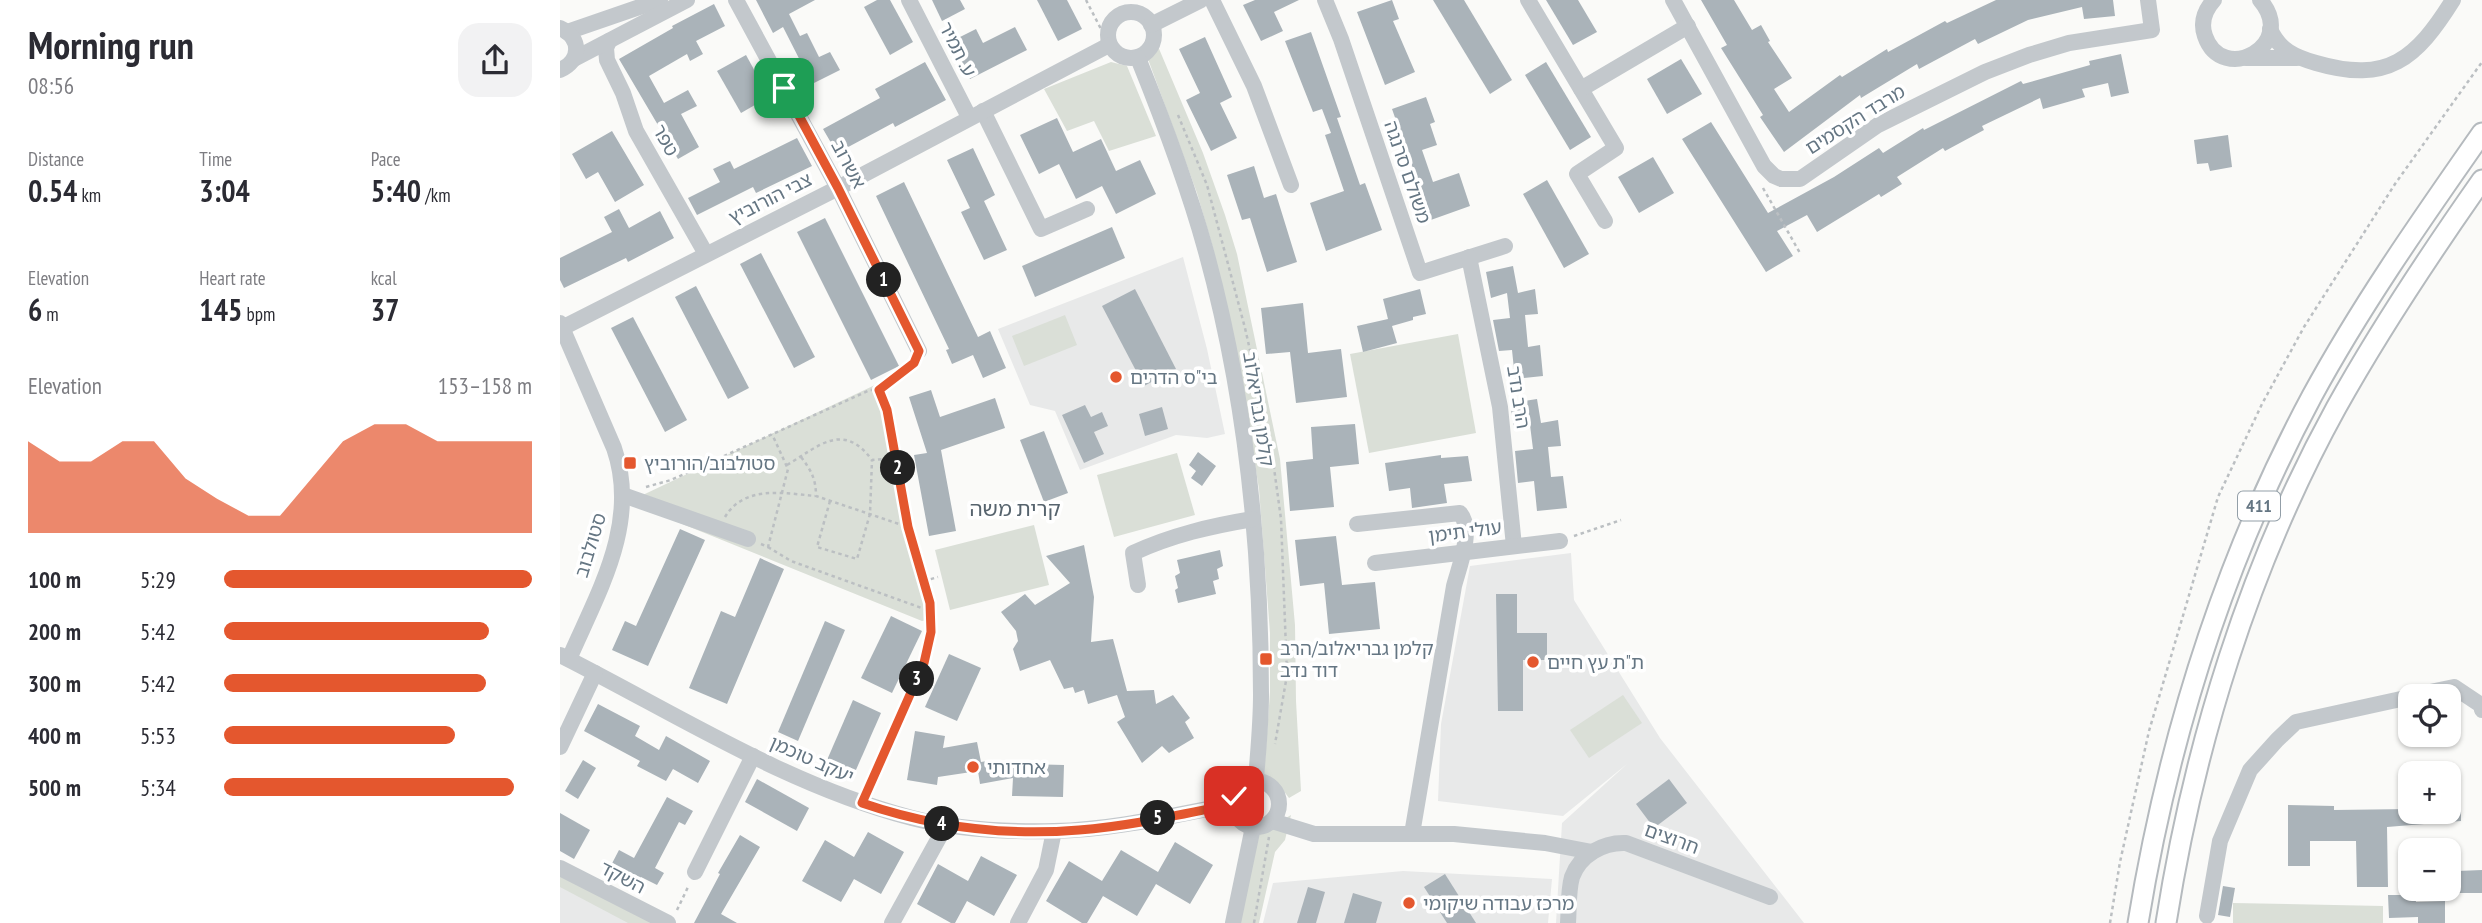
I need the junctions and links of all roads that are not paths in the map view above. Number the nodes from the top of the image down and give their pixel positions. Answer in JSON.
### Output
{"nodes":[{"id":1,"x":660,"y":0,"type":"edge"},
{"id":2,"x":687,"y":0,"type":"edge"},
{"id":3,"x":736,"y":0,"type":"edge"},
{"id":4,"x":909,"y":0,"type":"edge"},
{"id":5,"x":1201,"y":0,"type":"edge"},
{"id":6,"x":1212,"y":0,"type":"edge"},
{"id":7,"x":1325,"y":0,"type":"edge"},
{"id":8,"x":1528,"y":0,"type":"edge"},
{"id":9,"x":1673,"y":0,"type":"edge"},
{"id":10,"x":2148,"y":0,"type":"edge"},
{"id":11,"x":2214,"y":0,"type":"edge"},
{"id":12,"x":2454,"y":0,"type":"edge"},
{"id":13,"x":2263,"y":3,"type":"edge"},
{"id":14,"x":1116,"y":7,"type":"edge"},
{"id":15,"x":1152,"y":25,"type":"junction"},
{"id":16,"x":1688,"y":26,"type":"junction"},
{"id":17,"x":2270,"y":29,"type":"junction"},
{"id":18,"x":564,"y":30,"type":"edge"},
{"id":19,"x":609,"y":41,"type":"junction"},
{"id":20,"x":1110,"y":45,"type":"junction"},
{"id":21,"x":1138,"y":58,"type":"junction"},
{"id":22,"x":2244,"y":58,"type":"junction"},
{"id":23,"x":2297,"y":58,"type":"junction"},
{"id":24,"x":574,"y":59,"type":"junction"},
{"id":25,"x":560,"y":70,"type":"edge"},
{"id":26,"x":1581,"y":89,"type":"junction"},
{"id":27,"x":976,"y":114,"type":"junction"},
{"id":28,"x":2482,"y":133,"type":"edge"},
{"id":29,"x":2482,"y":180,"type":"edge"},
{"id":30,"x":1291,"y":185,"type":"dead end"},
{"id":31,"x":838,"y":188,"type":"junction"},
{"id":32,"x":1087,"y":209,"type":"dead end"},
{"id":33,"x":1605,"y":220,"type":"dead end"},
{"id":34,"x":1505,"y":246,"type":"dead end"},
{"id":35,"x":706,"y":254,"type":"junction"},
{"id":36,"x":1469,"y":257,"type":"junction"},
{"id":37,"x":561,"y":326,"type":"edge"},
{"id":38,"x":919,"y":351,"type":"road end"},
{"id":39,"x":623,"y":491,"type":"junction"},
{"id":40,"x":1253,"y":519,"type":"junction"},
{"id":41,"x":1357,"y":524,"type":"dead end"},
{"id":42,"x":748,"y":539,"type":"road end"},
{"id":43,"x":1560,"y":541,"type":"road end"},
{"id":44,"x":1514,"y":546,"type":"junction"},
{"id":45,"x":1464,"y":552,"type":"junction"},
{"id":46,"x":1375,"y":563,"type":"dead end"},
{"id":47,"x":1138,"y":585,"type":"dead end"},
{"id":48,"x":564,"y":657,"type":"edge"},
{"id":49,"x":595,"y":673,"type":"junction"},
{"id":50,"x":2461,"y":692,"type":"edge"},
{"id":51,"x":2398,"y":700,"type":"edge"},
{"id":52,"x":2482,"y":710,"type":"edge"},
{"id":53,"x":560,"y":747,"type":"edge"},
{"id":54,"x":753,"y":756,"type":"junction"},
{"id":55,"x":1256,"y":780,"type":"junction"},
{"id":56,"x":1233,"y":804,"type":"junction"},
{"id":57,"x":1272,"y":821,"type":"junction"},
{"id":58,"x":946,"y":825,"type":"junction"},
{"id":59,"x":1253,"y":827,"type":"junction"},
{"id":60,"x":1054,"y":831,"type":"junction"},
{"id":61,"x":1412,"y":834,"type":"junction"},
{"id":62,"x":1592,"y":852,"type":"junction"},
{"id":63,"x":560,"y":867,"type":"edge"},
{"id":64,"x":695,"y":872,"type":"road end"},
{"id":65,"x":1770,"y":897,"type":"dead end"},
{"id":66,"x":2207,"y":916,"type":"dead end"},
{"id":67,"x":672,"y":918,"type":"edge"},
{"id":68,"x":1025,"y":921,"type":"edge"},
{"id":69,"x":892,"y":923,"type":"edge"},
{"id":70,"x":1233,"y":923,"type":"edge"},
{"id":71,"x":1568,"y":923,"type":"edge"},
{"id":72,"x":2138,"y":923,"type":"edge"},
{"id":73,"x":2165,"y":923,"type":"edge"}],
"edges":[{"from":1,"to":18,"type":"street"},
{"from":2,"to":19,"type":"street"},
{"from":3,"to":31,"type":"street","name":"אשרוב"},
{"from":4,"to":27,"type":"street","name":"ע. תמיר"},
{"from":5,"to":15,"type":"street"},
{"from":6,"to":30,"type":"street"},
{"from":7,"to":36,"type":"street","name":"משולם סרנגה"},
{"from":8,"to":26,"type":"street"},
{"from":9,"to":16,"type":"street","name":"מרבד הקסמים"},
{"from":10,"to":16,"type":"street","name":"מרבד הקסמים"},
{"from":11,"to":22,"type":"street"},
{"from":12,"to":23,"type":"street"},
{"from":13,"to":17,"type":"street"},
{"from":14,"to":15,"type":"street"},
{"from":14,"to":20,"type":"street"},
{"from":15,"to":21,"type":"street"},
{"from":16,"to":26,"type":"street"},
{"from":17,"to":22,"type":"street"},
{"from":17,"to":23,"type":"street"},
{"from":18,"to":24,"type":"street"},
{"from":19,"to":24,"type":"street"},
{"from":19,"to":35,"type":"street","name":"טפר"},
{"from":20,"to":21,"type":"street"},
{"from":20,"to":27,"type":"street","name":"צבי הורוביץ"},
{"from":21,"to":40,"type":"street","name":"קלמן גבריאלוב"},
{"from":22,"to":23,"type":"street"},
{"from":24,"to":25,"type":"street"},
{"from":26,"to":33,"type":"street"},
{"from":27,"to":31,"type":"street","name":"צבי הורוביץ"},
{"from":27,"to":32,"type":"street","name":"ע. תמיר"},
{"from":28,"to":72,"type":"main road","number":"411"},
{"from":29,"to":73,"type":"main road","number":"411"},
{"from":31,"to":35,"type":"street","name":"צבי הורוביץ"},
{"from":31,"to":38,"type":"street","name":"אשרוב"},
{"from":34,"to":36,"type":"street","name":"משולם סרנגה"},
{"from":35,"to":37,"type":"street","name":"צבי הורוביץ"},
{"from":36,"to":44,"type":"street","name":"הרב נדב"},
{"from":37,"to":39,"type":"street","name":"סטולבוב"},
{"from":39,"to":42,"type":"street"},
{"from":39,"to":48,"type":"street","name":"סטולבוב"},
{"from":40,"to":47,"type":"street"},
{"from":40,"to":55,"type":"street","name":"קלמן גבריאלוב"},
{"from":41,"to":45,"type":"street"},
{"from":43,"to":44,"type":"street","name":"עולי תימן"},
{"from":44,"to":45,"type":"street","name":"עולי תימן"},
{"from":45,"to":46,"type":"street","name":"עולי תימן"},
{"from":45,"to":61,"type":"street"},
{"from":48,"to":49,"type":"street","name":"יעקב טוכמן"},
{"from":49,"to":53,"type":"street"},
{"from":49,"to":54,"type":"street","name":"יעקב טוכמן"},
{"from":50,"to":52,"type":"street"},
{"from":51,"to":66,"type":"street"},
{"from":54,"to":58,"type":"street","name":"יעקב טוכמן"},
{"from":54,"to":64,"type":"street"},
{"from":55,"to":56,"type":"street"},
{"from":55,"to":57,"type":"street"},
{"from":56,"to":59,"type":"street"},
{"from":56,"to":60,"type":"street","name":"יעקב טוכמן"},
{"from":57,"to":59,"type":"street"},
{"from":57,"to":61,"type":"street"},
{"from":58,"to":60,"type":"street","name":"יעקב טוכמן"},
{"from":58,"to":69,"type":"street"},
{"from":59,"to":70,"type":"street"},
{"from":60,"to":68,"type":"street"},
{"from":61,"to":62,"type":"street"},
{"from":62,"to":65,"type":"street","name":"חרוצים"},
{"from":62,"to":71,"type":"street"},
{"from":63,"to":67,"type":"street","name":"השקד"}]}
